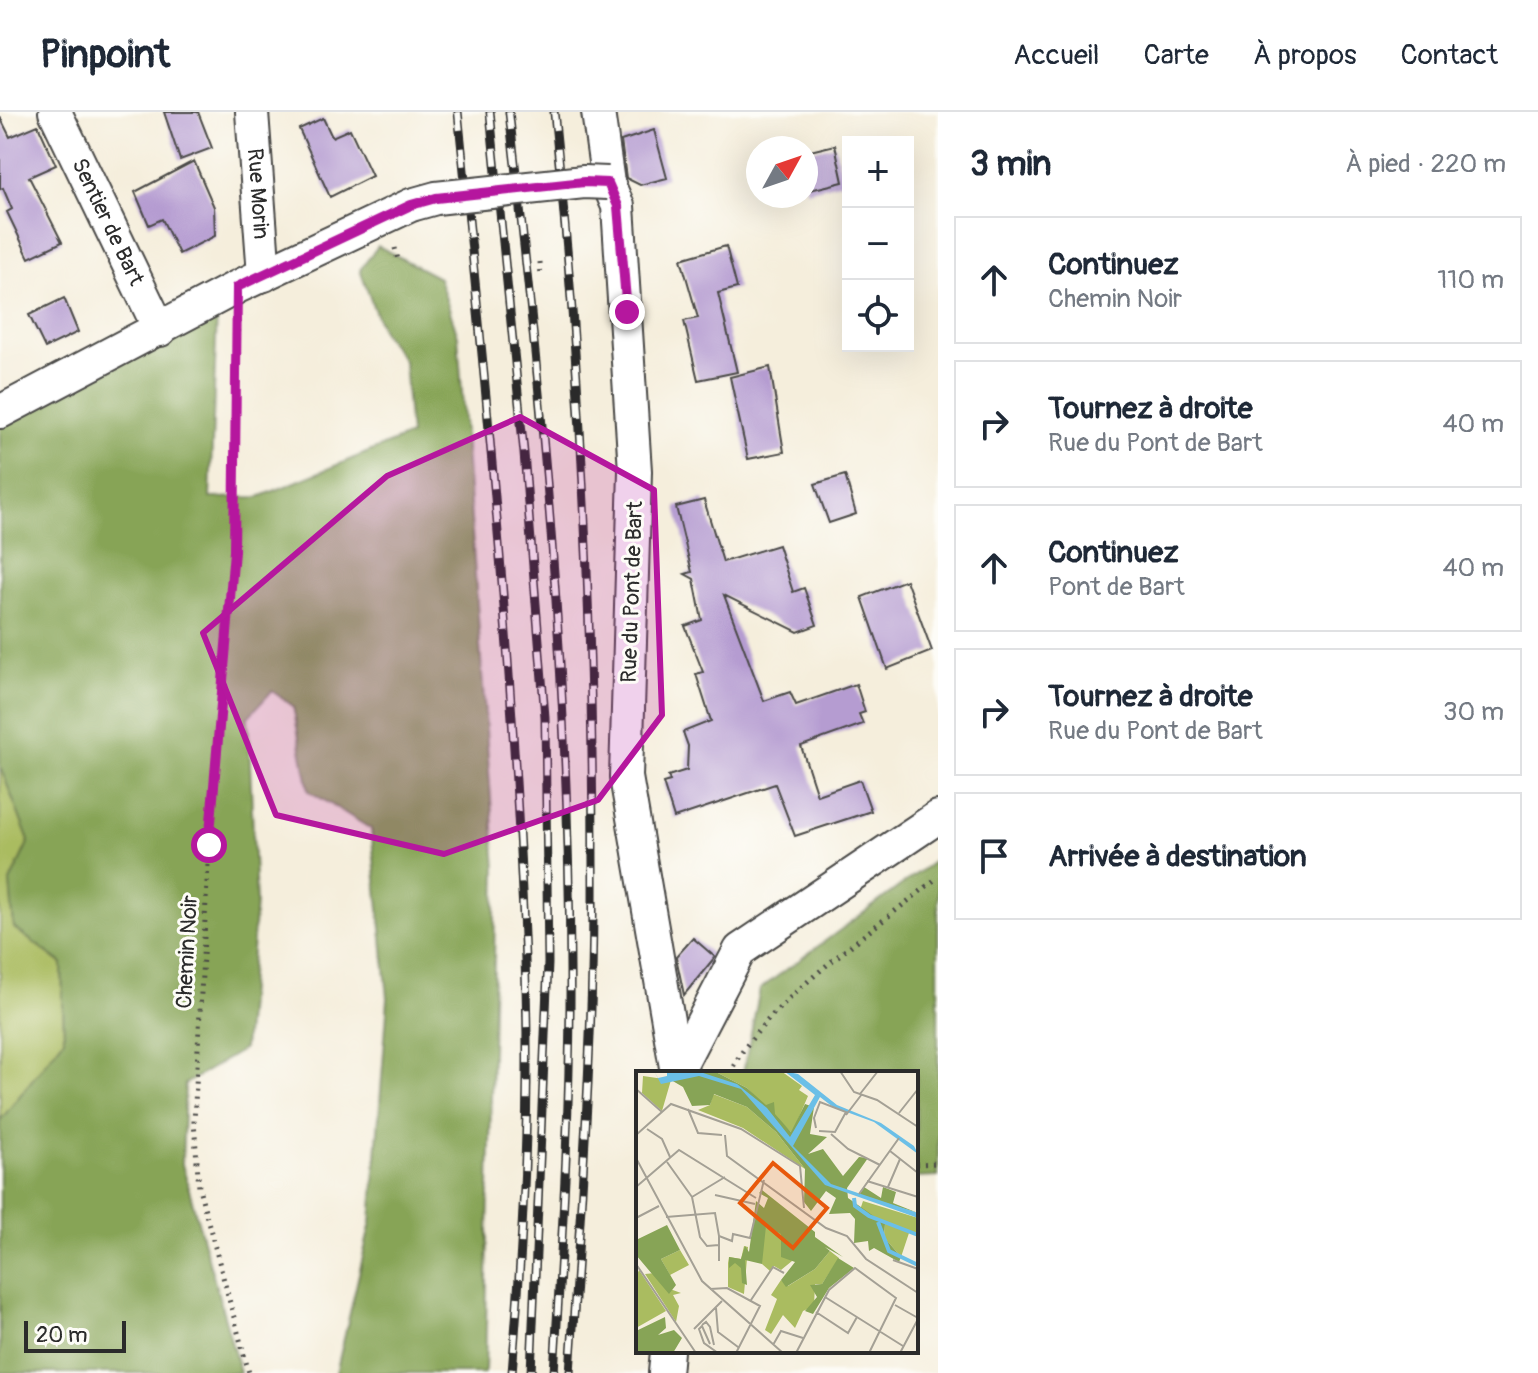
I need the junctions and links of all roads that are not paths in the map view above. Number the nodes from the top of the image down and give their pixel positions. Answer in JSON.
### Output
{"nodes":[{"id":1,"x":55,"y":112,"type":"edge"},
{"id":2,"x":252,"y":112,"type":"edge"},
{"id":3,"x":598,"y":112,"type":"edge"},
{"id":4,"x":608,"y":183,"type":"junction"},
{"id":5,"x":251,"y":281,"type":"junction"},
{"id":6,"x":160,"y":330,"type":"junction"},
{"id":7,"x":0,"y":412,"type":"edge"},
{"id":8,"x":938,"y":817,"type":"edge"},
{"id":9,"x":677,"y":1071,"type":"edge"},
{"id":10,"x":678,"y":1071,"type":"edge"},
{"id":11,"x":667,"y":1353,"type":"edge"},
{"id":12,"x":665,"y":1373,"type":"edge"}],
"edges":[{"from":1,"to":6,"type":"street","name":"Sentier de Bart"},
{"from":2,"to":5,"type":"street","name":"Rue Morin"},
{"from":3,"to":4,"type":"street","name":"Rue du Pont de Bart"},
{"from":4,"to":5,"type":"street","bridge":true},
{"from":4,"to":9,"type":"street","name":"Rue du Pont de Bart"},
{"from":5,"to":6,"type":"street"},
{"from":6,"to":7,"type":"street"},
{"from":8,"to":10,"type":"street"},
{"from":11,"to":12,"type":"street"}]}
